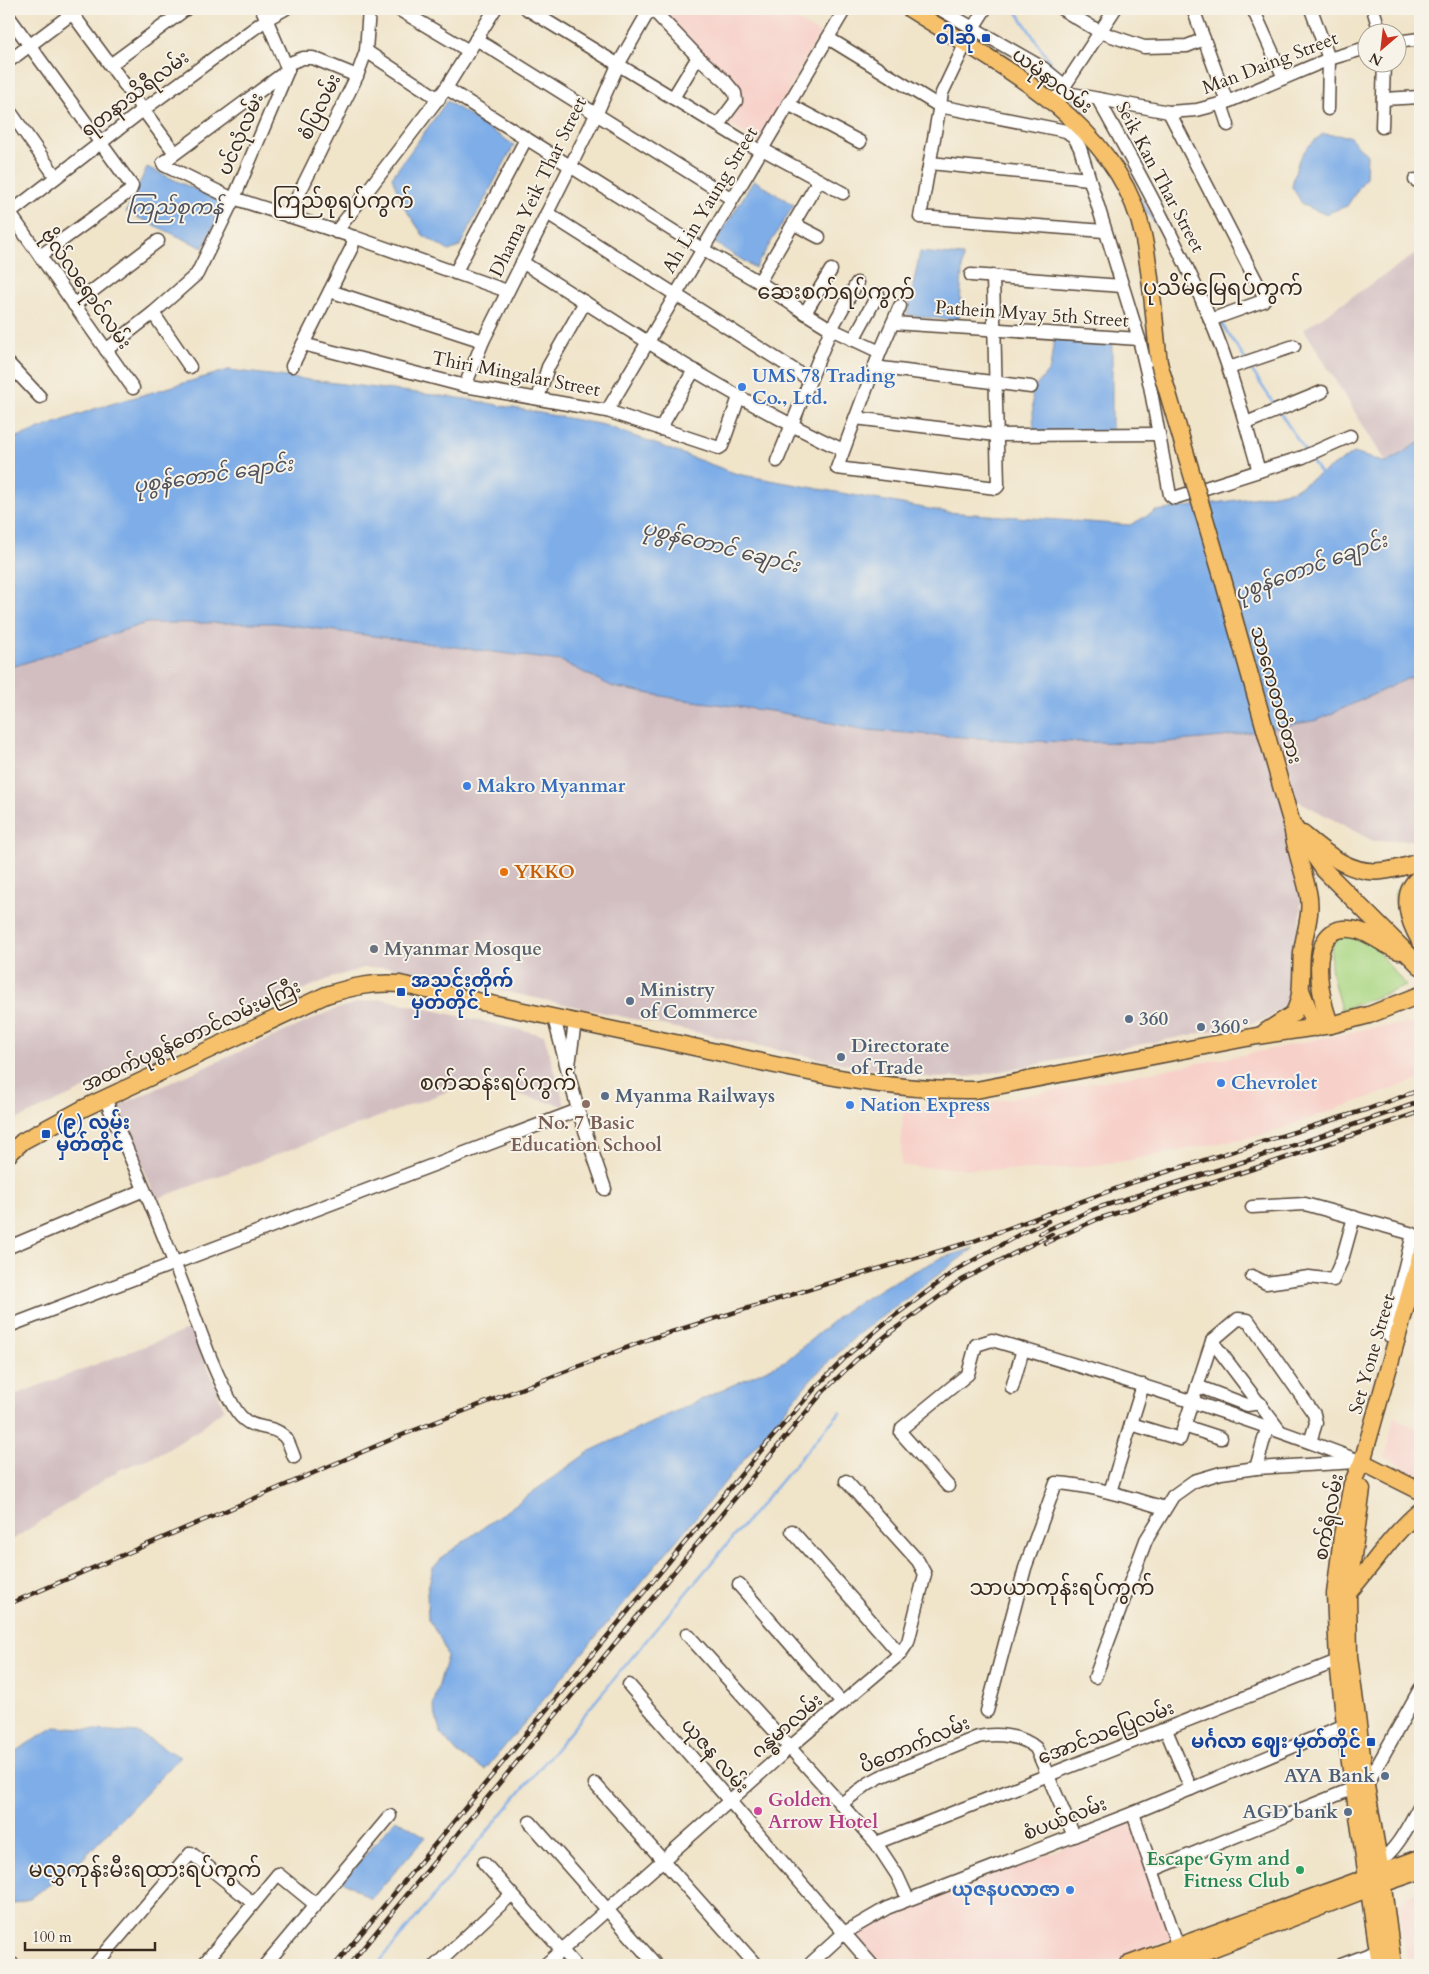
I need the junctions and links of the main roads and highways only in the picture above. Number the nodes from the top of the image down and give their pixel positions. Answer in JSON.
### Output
{"nodes":[{"id":1,"x":910,"y":9,"type":"edge"},
{"id":2,"x":1159,"y":363,"type":"joint"},
{"id":3,"x":1292,"y":824,"type":"junction"},
{"id":4,"x":1420,"y":862,"type":"edge"},
{"id":5,"x":1420,"y":877,"type":"edge"},
{"id":6,"x":1417,"y":935,"type":"edge"},
{"id":7,"x":1409,"y":953,"type":"junction"},
{"id":8,"x":1420,"y":966,"type":"edge"},
{"id":9,"x":1301,"y":990,"type":"junction"},
{"id":10,"x":1420,"y":994,"type":"edge"},
{"id":11,"x":1324,"y":1026,"type":"junction"},
{"id":12,"x":1257,"y":1036,"type":"junction"},
{"id":13,"x":9,"y":1154,"type":"edge"},
{"id":14,"x":1420,"y":1257,"type":"edge"},
{"id":15,"x":1362,"y":1462,"type":"junction"},
{"id":16,"x":1420,"y":1491,"type":"edge"},
{"id":17,"x":1420,"y":1511,"type":"edge"},
{"id":18,"x":1342,"y":1593,"type":"junction"},
{"id":19,"x":1344,"y":1659,"type":"junction"},
{"id":20,"x":1360,"y":1787,"type":"junction"},
{"id":21,"x":1420,"y":1858,"type":"edge"},
{"id":22,"x":1420,"y":1871,"type":"edge"},
{"id":23,"x":1376,"y":1876,"type":"junction"},
{"id":24,"x":1177,"y":1957,"type":"edge"},
{"id":25,"x":1379,"y":1958,"type":"edge"},
{"id":26,"x":1127,"y":1965,"type":"edge"},
{"id":27,"x":1393,"y":1965,"type":"edge"}],
"edges":[{"from":1,"to":2,"type":"main road","name":"ယမုံနာလမ်း"},
{"from":2,"to":3,"type":"main road","name":"သာကေတတံတား","bridge":true},
{"from":3,"to":4,"type":"main road"},
{"from":3,"to":7,"type":"main road","name":"သာကေတတံတား"},
{"from":3,"to":9,"type":"main road"},
{"from":5,"to":6,"type":"main road"},
{"from":7,"to":8,"type":"main road","name":"သာကေတတံတား"},
{"from":7,"to":11,"type":"main road"},
{"from":9,"to":11,"type":"main road"},
{"from":9,"to":12,"type":"main road"},
{"from":10,"to":11,"type":"main road"},
{"from":11,"to":12,"type":"main road","name":"အထက်ပုစွန်တောင်လမ်းမကြီး"},
{"from":12,"to":13,"type":"main road","name":"အထက်ပုစွန်တောင်လမ်းမကြီး"},
{"from":14,"to":15,"type":"main road","name":"Set Yone Street"},
{"from":15,"to":16,"type":"main road"},
{"from":15,"to":18,"type":"main road","name":"စက်ရုံလမ်း"},
{"from":17,"to":18,"type":"main road"},
{"from":18,"to":19,"type":"main road","name":"စက်ရုံလမ်း"},
{"from":19,"to":20,"type":"main road","name":"စက်ရုံလမ်း"},
{"from":19,"to":20,"type":"main road","name":"စက်ရုံလမ်း"},
{"from":20,"to":23,"type":"main road","name":"စက်ရုံလမ်း"},
{"from":21,"to":23,"type":"main road"},
{"from":22,"to":23,"type":"main road"},
{"from":23,"to":24,"type":"main road"},
{"from":23,"to":25,"type":"main road","name":"စက်ရုံလမ်း"},
{"from":23,"to":27,"type":"main road","name":"စက်ရုံလမ်း"},
{"from":24,"to":26,"type":"main road"}]}
